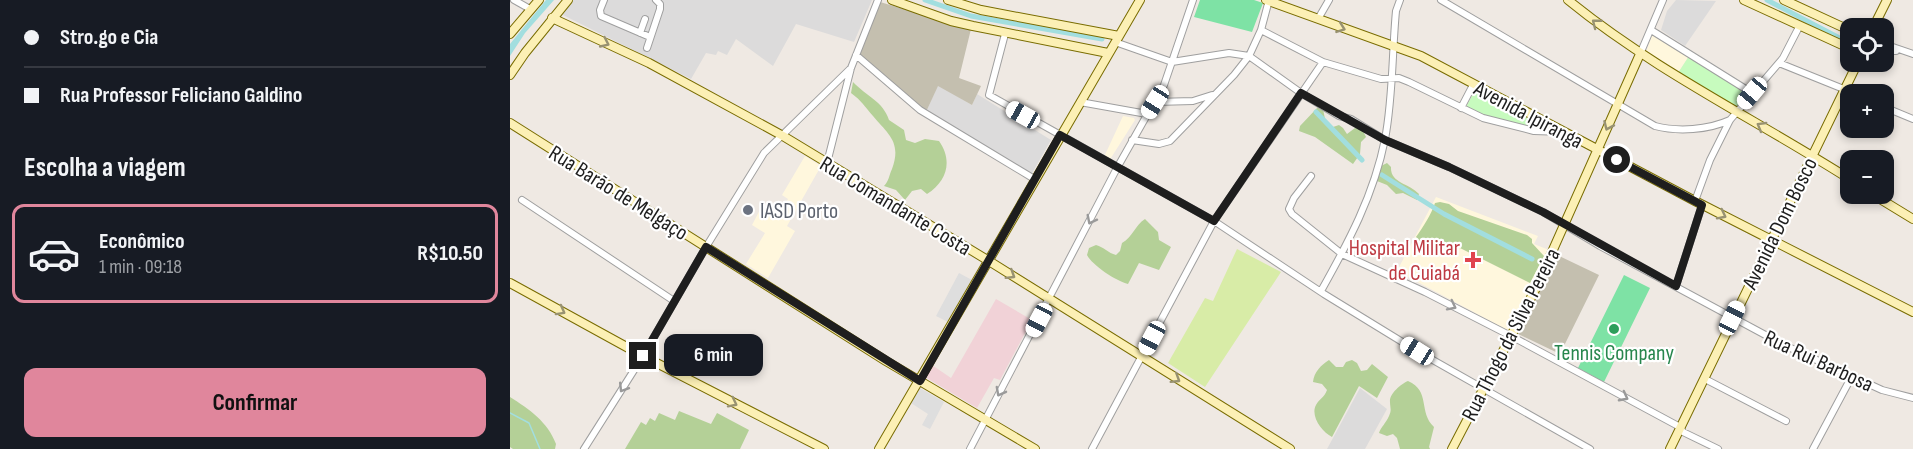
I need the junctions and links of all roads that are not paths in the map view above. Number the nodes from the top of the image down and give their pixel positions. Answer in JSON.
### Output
{"nodes":[{"id":1,"x":514,"y":0,"type":"edge"},
{"id":2,"x":539,"y":0,"type":"edge"},
{"id":3,"x":568,"y":0,"type":"edge"},
{"id":4,"x":604,"y":0,"type":"edge"},
{"id":5,"x":656,"y":0,"type":"edge"},
{"id":6,"x":878,"y":0,"type":"edge"},
{"id":7,"x":892,"y":0,"type":"edge"},
{"id":8,"x":948,"y":0,"type":"edge"},
{"id":9,"x":1140,"y":0,"type":"edge"},
{"id":10,"x":1193,"y":0,"type":"edge"},
{"id":11,"x":1268,"y":0,"type":"edge"},
{"id":12,"x":1329,"y":0,"type":"edge"},
{"id":13,"x":1400,"y":0,"type":"edge"},
{"id":14,"x":1441,"y":0,"type":"edge"},
{"id":15,"x":1568,"y":0,"type":"edge"},
{"id":16,"x":1663,"y":0,"type":"edge"},
{"id":17,"x":1744,"y":0,"type":"edge"},
{"id":18,"x":1784,"y":0,"type":"edge"},
{"id":19,"x":1887,"y":0,"type":"edge"},
{"id":20,"x":530,"y":9,"type":"junction"},
{"id":21,"x":552,"y":18,"type":"junction"},
{"id":22,"x":1878,"y":18,"type":"edge"},
{"id":23,"x":645,"y":19,"type":"dead end"},
{"id":24,"x":1318,"y":20,"type":"junction"},
{"id":25,"x":1840,"y":26,"type":"edge"},
{"id":26,"x":1799,"y":27,"type":"junction"},
{"id":27,"x":1261,"y":30,"type":"junction"},
{"id":28,"x":1651,"y":30,"type":"junction"},
{"id":29,"x":640,"y":33,"type":"junction"},
{"id":30,"x":510,"y":34,"type":"edge"},
{"id":31,"x":1005,"y":34,"type":"junction"},
{"id":32,"x":650,"y":38,"type":"junction"},
{"id":33,"x":1117,"y":39,"type":"junction"},
{"id":34,"x":1840,"y":45,"type":"edge"},
{"id":35,"x":1392,"y":46,"type":"junction"},
{"id":36,"x":647,"y":48,"type":"dead end"},
{"id":37,"x":1894,"y":48,"type":"edge"},
{"id":38,"x":1894,"y":51,"type":"edge"},
{"id":39,"x":1903,"y":51,"type":"junction"},
{"id":40,"x":1108,"y":53,"type":"junction"},
{"id":41,"x":1640,"y":54,"type":"junction"},
{"id":42,"x":1913,"y":54,"type":"edge"},
{"id":43,"x":856,"y":55,"type":"junction"},
{"id":44,"x":1249,"y":56,"type":"junction"},
{"id":45,"x":1172,"y":62,"type":"junction"},
{"id":46,"x":1323,"y":62,"type":"junction"},
{"id":47,"x":1779,"y":63,"type":"junction"},
{"id":48,"x":851,"y":68,"type":"junction"},
{"id":49,"x":510,"y":75,"type":"edge"},
{"id":50,"x":1390,"y":79,"type":"junction"},
{"id":51,"x":1473,"y":85,"type":"junction"},
{"id":52,"x":1840,"y":87,"type":"edge"},
{"id":53,"x":1301,"y":93,"type":"junction"},
{"id":54,"x":1752,"y":93,"type":"junction"},
{"id":55,"x":1215,"y":94,"type":"junction"},
{"id":56,"x":1840,"y":97,"type":"edge"},
{"id":57,"x":1080,"y":102,"type":"junction"},
{"id":58,"x":1155,"y":102,"type":"junction"},
{"id":59,"x":1617,"y":104,"type":"junction"},
{"id":60,"x":1461,"y":108,"type":"junction"},
{"id":61,"x":1894,"y":111,"type":"edge"},
{"id":62,"x":1737,"y":112,"type":"junction"},
{"id":63,"x":1148,"y":114,"type":"junction"},
{"id":64,"x":1913,"y":119,"type":"edge"},
{"id":65,"x":1730,"y":120,"type":"junction"},
{"id":66,"x":510,"y":123,"type":"edge"},
{"id":67,"x":1565,"y":132,"type":"junction"},
{"id":68,"x":1060,"y":135,"type":"junction"},
{"id":69,"x":783,"y":136,"type":"junction"},
{"id":70,"x":1385,"y":140,"type":"junction"},
{"id":71,"x":1132,"y":141,"type":"junction"},
{"id":72,"x":1597,"y":150,"type":"junction"},
{"id":73,"x":1812,"y":155,"type":"junction"},
{"id":74,"x":827,"y":163,"type":"junction"},
{"id":75,"x":1118,"y":168,"type":"junction"},
{"id":76,"x":1840,"y":173,"type":"edge"},
{"id":77,"x":1311,"y":176,"type":"dead end"},
{"id":78,"x":1036,"y":180,"type":"junction"},
{"id":79,"x":522,"y":200,"type":"dead end"},
{"id":80,"x":1698,"y":203,"type":"junction"},
{"id":81,"x":1888,"y":204,"type":"edge"},
{"id":82,"x":1913,"y":219,"type":"edge"},
{"id":83,"x":1214,"y":221,"type":"junction"},
{"id":84,"x":1564,"y":225,"type":"junction"},
{"id":85,"x":1770,"y":240,"type":"junction"},
{"id":86,"x":706,"y":247,"type":"junction"},
{"id":87,"x":1342,"y":254,"type":"junction"},
{"id":88,"x":989,"y":261,"type":"junction"},
{"id":89,"x":510,"y":283,"type":"edge"},
{"id":90,"x":1676,"y":286,"type":"junction"},
{"id":91,"x":1321,"y":291,"type":"junction"},
{"id":92,"x":1050,"y":300,"type":"junction"},
{"id":93,"x":674,"y":301,"type":"junction"},
{"id":94,"x":1913,"y":312,"type":"edge"},
{"id":95,"x":1732,"y":318,"type":"junction"},
{"id":96,"x":1511,"y":336,"type":"junction"},
{"id":97,"x":643,"y":356,"type":"junction"},
{"id":98,"x":1142,"y":357,"type":"junction"},
{"id":99,"x":1852,"y":376,"type":"junction"},
{"id":100,"x":1705,"y":379,"type":"junction"},
{"id":101,"x":920,"y":381,"type":"junction"},
{"id":102,"x":1483,"y":389,"type":"junction"},
{"id":103,"x":1913,"y":398,"type":"edge"},
{"id":104,"x":985,"y":420,"type":"junction"},
{"id":105,"x":1786,"y":421,"type":"dead end"},
{"id":106,"x":1680,"y":428,"type":"junction"},
{"id":107,"x":584,"y":449,"type":"edge"},
{"id":108,"x":824,"y":449,"type":"edge"},
{"id":109,"x":879,"y":449,"type":"edge"},
{"id":110,"x":970,"y":449,"type":"edge"},
{"id":111,"x":1035,"y":449,"type":"edge"},
{"id":112,"x":1092,"y":449,"type":"edge"},
{"id":113,"x":1290,"y":449,"type":"edge"},
{"id":114,"x":1452,"y":449,"type":"edge"},
{"id":115,"x":1590,"y":449,"type":"edge"},
{"id":116,"x":1670,"y":449,"type":"edge"},
{"id":117,"x":1718,"y":449,"type":"edge"},
{"id":118,"x":1813,"y":449,"type":"edge"}],
"edges":[{"from":1,"to":20,"type":"street"},
{"from":2,"to":20,"type":"street"},
{"from":3,"to":21,"type":"street"},
{"from":4,"to":29,"type":"street"},
{"from":5,"to":32,"type":"street"},
{"from":6,"to":43,"type":"street"},
{"from":7,"to":31,"type":"street"},
{"from":8,"to":33,"type":"street"},
{"from":9,"to":33,"type":"street"},
{"from":10,"to":45,"type":"street"},
{"from":11,"to":24,"type":"street","name":"Avenida Ipiranga"},
{"from":11,"to":27,"type":"street"},
{"from":12,"to":24,"type":"street"},
{"from":13,"to":35,"type":"street"},
{"from":14,"to":59,"type":"street"},
{"from":41,"to":15,"type":"street","one_way":true},
{"from":16,"to":28,"type":"street"},
{"from":17,"to":26,"type":"street"},
{"from":18,"to":25,"type":"street"},
{"from":19,"to":22,"type":"street"},
{"from":20,"to":30,"type":"street"},
{"from":21,"to":49,"type":"street"},
{"from":21,"to":69,"type":"street","name":"Rua Comandante Costa","one_way":true},
{"from":23,"to":29,"type":"street"},
{"from":24,"to":35,"type":"street","name":"Avenida Ipiranga","one_way":true},
{"from":26,"to":34,"type":"street"},
{"from":26,"to":47,"type":"street"},
{"from":27,"to":44,"type":"street"},
{"from":27,"to":46,"type":"street"},
{"from":28,"to":41,"type":"street"},
{"from":28,"to":54,"type":"street"},
{"from":29,"to":32,"type":"street"},
{"from":31,"to":40,"type":"street"},
{"from":31,"to":68,"type":"street"},
{"from":32,"to":36,"type":"street"},
{"from":33,"to":40,"type":"street"},
{"from":33,"to":45,"type":"street"},
{"from":35,"to":50,"type":"street"},
{"from":35,"to":51,"type":"street","name":"Avenida Ipiranga"},
{"from":37,"to":39,"type":"street"},
{"from":38,"to":39,"type":"street"},
{"from":39,"to":42,"type":"street"},
{"from":40,"to":57,"type":"street"},
{"from":41,"to":59,"type":"street","name":"Rua Thogo da Silva Pereira"},
{"from":41,"to":62,"type":"street"},
{"from":43,"to":48,"type":"street"},
{"from":43,"to":78,"type":"street"},
{"from":44,"to":45,"type":"street"},
{"from":44,"to":53,"type":"street","name":"Rua Rui Barbosa"},
{"from":44,"to":55,"type":"street"},
{"from":45,"to":58,"type":"street"},
{"from":46,"to":50,"type":"street"},
{"from":46,"to":53,"type":"street"},
{"from":47,"to":52,"type":"street"},
{"from":47,"to":54,"type":"street"},
{"from":48,"to":69,"type":"street"},
{"from":48,"to":74,"type":"street"},
{"from":50,"to":60,"type":"street"},
{"from":50,"to":70,"type":"street"},
{"from":51,"to":60,"type":"street"},
{"from":51,"to":67,"type":"street","name":"Avenida Ipiranga"},
{"from":53,"to":70,"type":"street","name":"Rua Rui Barbosa"},
{"from":53,"to":83,"type":"street"},
{"from":54,"to":62,"type":"street"},
{"from":55,"to":58,"type":"street"},
{"from":55,"to":71,"type":"street"},
{"from":56,"to":73,"type":"street","name":"Avenida Dom Bosco"},
{"from":57,"to":63,"type":"street"},
{"from":57,"to":68,"type":"street"},
{"from":58,"to":63,"type":"street"},
{"from":59,"to":65,"type":"street"},
{"from":59,"to":72,"type":"street","name":"Rua Thogo da Silva Pereira","one_way":true},
{"from":60,"to":67,"type":"street"},
{"from":61,"to":64,"type":"street"},
{"from":62,"to":65,"type":"street"},
{"from":73,"to":62,"type":"street","one_way":true},
{"from":63,"to":71,"type":"street"},
{"from":65,"to":80,"type":"street"},
{"from":66,"to":86,"type":"street","name":"Rua Barão de Melgaço"},
{"from":67,"to":72,"type":"street","name":"Avenida Ipiranga"},
{"from":68,"to":75,"type":"street"},
{"from":68,"to":78,"type":"street"},
{"from":69,"to":74,"type":"street","name":"Rua Comandante Costa"},
{"from":69,"to":86,"type":"street"},
{"from":70,"to":84,"type":"street","name":"Rua Rui Barbosa"},
{"from":70,"to":87,"type":"street"},
{"from":71,"to":75,"type":"street"},
{"from":72,"to":80,"type":"street","name":"Avenida Ipiranga"},
{"from":72,"to":84,"type":"street","name":"Rua Thogo da Silva Pereira"},
{"from":73,"to":76,"type":"street"},
{"from":73,"to":85,"type":"street","name":"Avenida Dom Bosco"},
{"from":74,"to":88,"type":"street","name":"Rua Comandante Costa"},
{"from":75,"to":83,"type":"street"},
{"from":75,"to":92,"type":"street","one_way":true},
{"from":77,"to":87,"type":"street"},
{"from":78,"to":88,"type":"street"},
{"from":79,"to":93,"type":"street"},
{"from":80,"to":85,"type":"street","name":"Avenida Ipiranga","one_way":true},
{"from":80,"to":90,"type":"street"},
{"from":81,"to":82,"type":"street"},
{"from":83,"to":91,"type":"street"},
{"from":83,"to":98,"type":"street"},
{"from":84,"to":90,"type":"street","name":"Rua Rui Barbosa"},
{"from":84,"to":96,"type":"street","name":"Rua Thogo da Silva Pereira"},
{"from":85,"to":94,"type":"street","name":"Avenida Ipiranga"},
{"from":85,"to":95,"type":"street","name":"Avenida Dom Bosco"},
{"from":86,"to":93,"type":"street"},
{"from":86,"to":101,"type":"street","name":"Rua Barão de Melgaço"},
{"from":87,"to":91,"type":"street"},
{"from":87,"to":96,"type":"street","one_way":true},
{"from":88,"to":92,"type":"street","name":"Rua Comandante Costa","one_way":true},
{"from":88,"to":101,"type":"street"},
{"from":89,"to":97,"type":"street","one_way":true},
{"from":90,"to":95,"type":"street","name":"Rua Rui Barbosa"},
{"from":91,"to":102,"type":"street"},
{"from":92,"to":98,"type":"street","name":"Rua Comandante Costa"},
{"from":92,"to":104,"type":"street","one_way":true},
{"from":93,"to":97,"type":"street"},
{"from":95,"to":99,"type":"street","name":"Rua Rui Barbosa"},
{"from":95,"to":100,"type":"street","name":"Avenida Dom Bosco"},
{"from":96,"to":102,"type":"street","name":"Rua Thogo da Silva Pereira"},
{"from":96,"to":106,"type":"street","one_way":true},
{"from":97,"to":107,"type":"street","one_way":true},
{"from":97,"to":108,"type":"street","one_way":true},
{"from":98,"to":112,"type":"street"},
{"from":98,"to":113,"type":"street","name":"Rua Comandante Costa","one_way":true},
{"from":99,"to":103,"type":"street","name":"Rua Rui Barbosa"},
{"from":99,"to":118,"type":"street"},
{"from":100,"to":105,"type":"street"},
{"from":100,"to":106,"type":"street","name":"Avenida Dom Bosco"},
{"from":101,"to":104,"type":"street","name":"Rua Barão de Melgaço"},
{"from":101,"to":109,"type":"street"},
{"from":102,"to":114,"type":"street","name":"Rua Thogo da Silva Pereira"},
{"from":102,"to":115,"type":"street"},
{"from":104,"to":110,"type":"street"},
{"from":104,"to":111,"type":"street","name":"Rua Barão de Melgaço"},
{"from":106,"to":116,"type":"street","name":"Avenida Dom Bosco"},
{"from":106,"to":117,"type":"street"}]}
